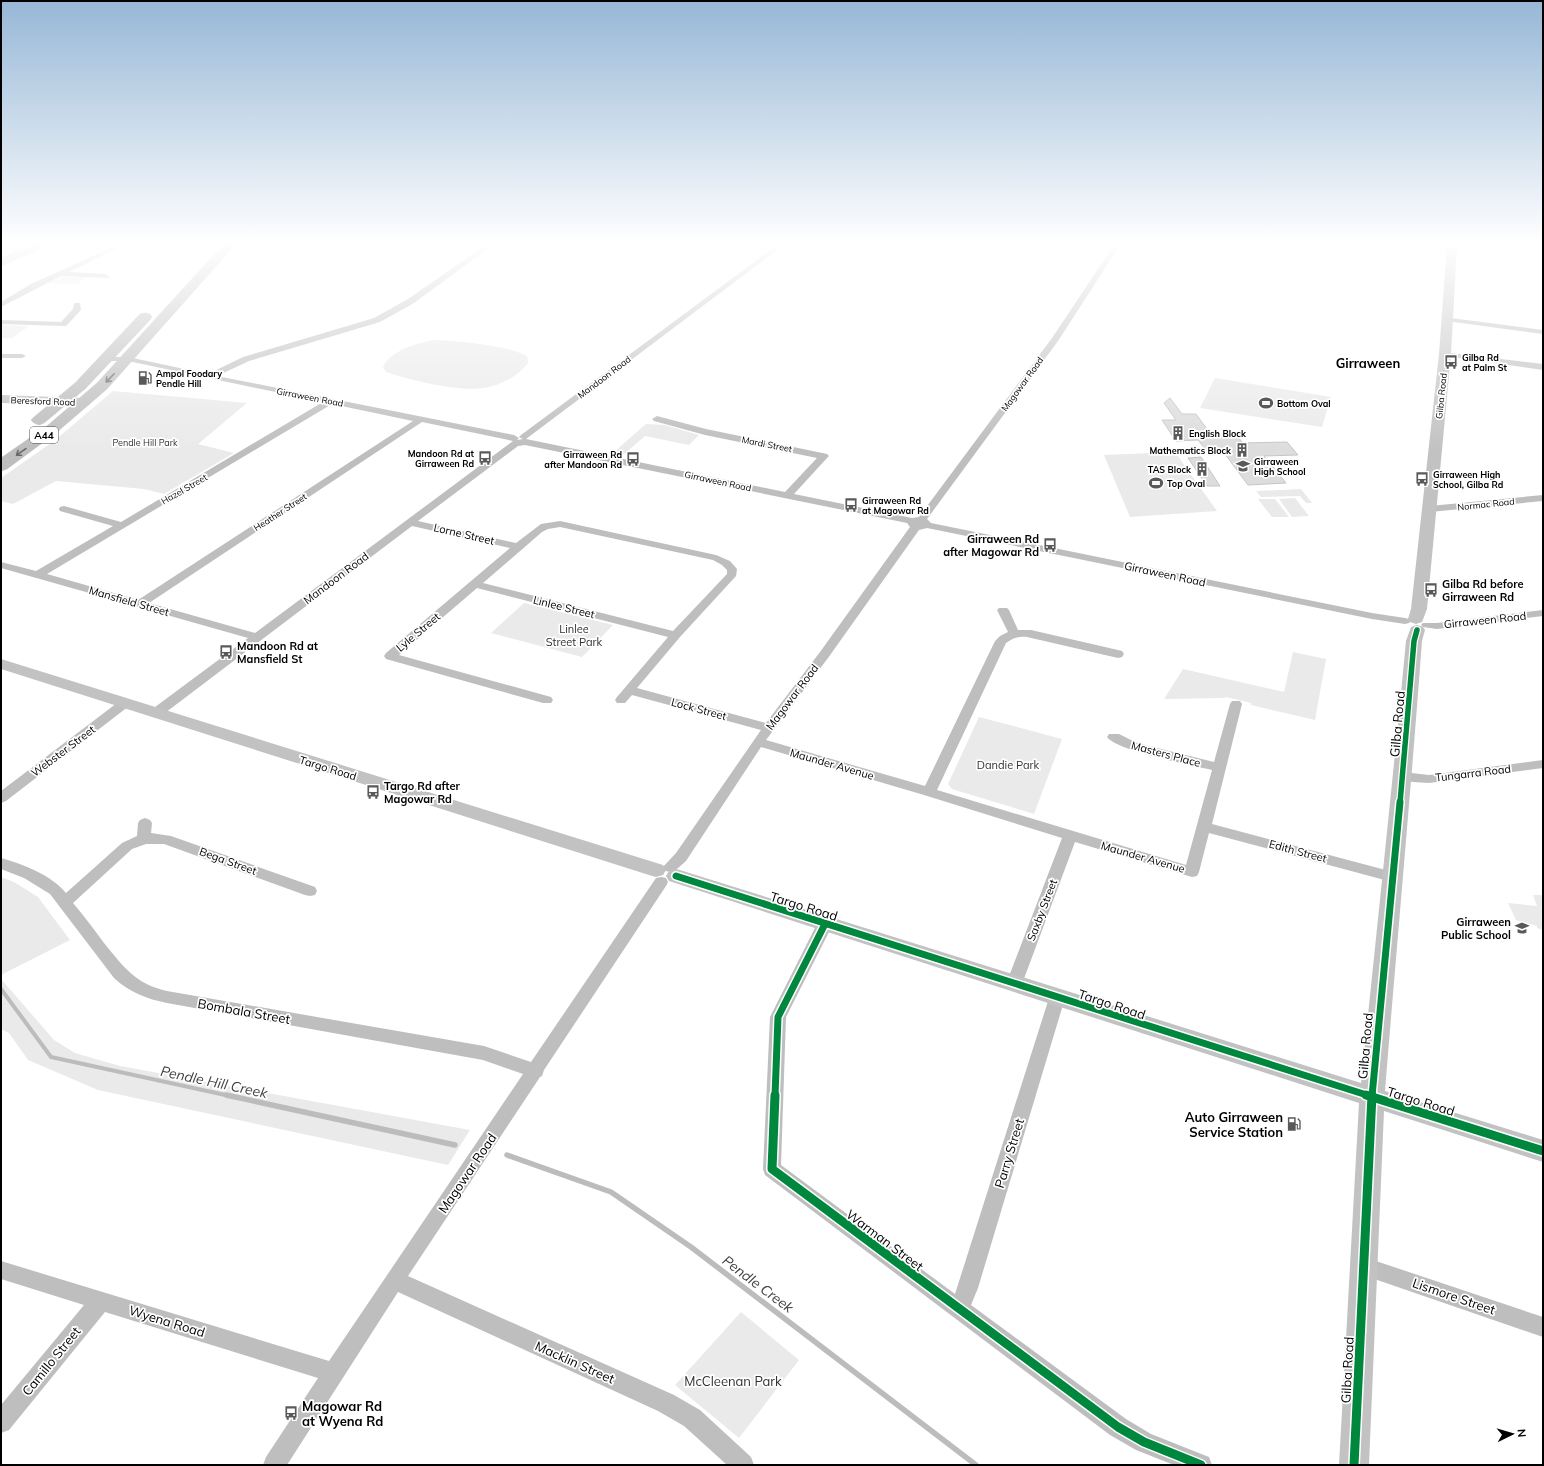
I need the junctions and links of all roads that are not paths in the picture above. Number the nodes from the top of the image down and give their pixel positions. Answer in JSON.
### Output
{"nodes":[{"id":1,"x":74,"y":313,"type":"edge"},
{"id":2,"x":149,"y":313,"type":"edge"},
{"id":3,"x":168,"y":313,"type":"edge"},
{"id":4,"x":389,"y":313,"type":"edge"},
{"id":5,"x":689,"y":313,"type":"edge"},
{"id":6,"x":1072,"y":313,"type":"edge"},
{"id":7,"x":1446,"y":313,"type":"edge"},
{"id":8,"x":1446,"y":319,"type":"junction"},
{"id":9,"x":1,"y":322,"type":"edge"},
{"id":10,"x":1543,"y":332,"type":"edge"},
{"id":11,"x":1445,"y":354,"type":"junction"},
{"id":12,"x":1,"y":356,"type":"edge"},
{"id":13,"x":22,"y":356,"type":"dead end"},
{"id":14,"x":106,"y":359,"type":"junction"},
{"id":15,"x":128,"y":359,"type":"junction"},
{"id":16,"x":1543,"y":368,"type":"edge"},
{"id":17,"x":209,"y":377,"type":"junction"},
{"id":18,"x":1,"y":399,"type":"edge"},
{"id":19,"x":62,"y":401,"type":"junction"},
{"id":20,"x":85,"y":402,"type":"junction"},
{"id":21,"x":330,"y":402,"type":"junction"},
{"id":22,"x":657,"y":419,"type":"dead end"},
{"id":23,"x":420,"y":420,"type":"junction"},
{"id":24,"x":519,"y":440,"type":"junction"},
{"id":25,"x":1,"y":448,"type":"edge"},
{"id":26,"x":1,"y":466,"type":"edge"},
{"id":27,"x":787,"y":496,"type":"junction"},
{"id":28,"x":1543,"y":498,"type":"edge"},
{"id":29,"x":1430,"y":509,"type":"junction"},
{"id":30,"x":64,"y":510,"type":"dead end"},
{"id":31,"x":410,"y":522,"type":"junction"},
{"id":32,"x":919,"y":523,"type":"junction"},
{"id":33,"x":121,"y":525,"type":"junction"},
{"id":34,"x":518,"y":547,"type":"junction"},
{"id":35,"x":1,"y":565,"type":"edge"},
{"id":36,"x":38,"y":576,"type":"junction"},
{"id":37,"x":475,"y":584,"type":"junction"},
{"id":38,"x":140,"y":604,"type":"junction"},
{"id":39,"x":1003,"y":610,"type":"dead end"},
{"id":40,"x":1543,"y":613,"type":"edge"},
{"id":41,"x":1416,"y":624,"type":"junction"},
{"id":42,"x":1014,"y":633,"type":"junction"},
{"id":43,"x":676,"y":635,"type":"junction"},
{"id":44,"x":256,"y":637,"type":"junction"},
{"id":45,"x":1118,"y":654,"type":"dead end"},
{"id":46,"x":1,"y":664,"type":"edge"},
{"id":47,"x":625,"y":695,"type":"joint"},
{"id":48,"x":547,"y":700,"type":"dead end"},
{"id":49,"x":125,"y":703,"type":"junction"},
{"id":50,"x":1236,"y":704,"type":"dead end"},
{"id":51,"x":156,"y":713,"type":"junction"},
{"id":52,"x":769,"y":728,"type":"junction"},
{"id":53,"x":1114,"y":737,"type":"dead end"},
{"id":54,"x":758,"y":742,"type":"junction"},
{"id":55,"x":1543,"y":764,"type":"edge"},
{"id":56,"x":1219,"y":768,"type":"junction"},
{"id":57,"x":1404,"y":776,"type":"junction"},
{"id":58,"x":929,"y":792,"type":"junction"},
{"id":59,"x":1,"y":798,"type":"edge"},
{"id":60,"x":145,"y":823,"type":"dead end"},
{"id":61,"x":1203,"y":826,"type":"junction"},
{"id":62,"x":1070,"y":836,"type":"junction"},
{"id":63,"x":144,"y":839,"type":"junction"},
{"id":64,"x":1,"y":863,"type":"edge"},
{"id":65,"x":665,"y":874,"type":"junction"},
{"id":66,"x":1392,"y":877,"type":"junction"},
{"id":67,"x":310,"y":891,"type":"dead end"},
{"id":68,"x":65,"y":902,"type":"junction"},
{"id":69,"x":825,"y":924,"type":"junction"},
{"id":70,"x":1014,"y":984,"type":"junction"},
{"id":71,"x":1056,"y":998,"type":"junction"},
{"id":72,"x":536,"y":1071,"type":"junction"},
{"id":73,"x":1372,"y":1097,"type":"junction"},
{"id":74,"x":1543,"y":1151,"type":"edge"},
{"id":75,"x":1364,"y":1266,"type":"junction"},
{"id":76,"x":1,"y":1270,"type":"edge"},
{"id":77,"x":394,"y":1280,"type":"junction"},
{"id":78,"x":101,"y":1301,"type":"junction"},
{"id":79,"x":959,"y":1308,"type":"junction"},
{"id":80,"x":1543,"y":1327,"type":"edge"},
{"id":81,"x":334,"y":1373,"type":"junction"},
{"id":82,"x":1,"y":1422,"type":"edge"},
{"id":83,"x":274,"y":1465,"type":"edge"},
{"id":84,"x":743,"y":1465,"type":"edge"},
{"id":85,"x":1201,"y":1465,"type":"edge"},
{"id":86,"x":1354,"y":1465,"type":"edge"}],
"edges":[{"from":1,"to":9,"type":"street"},
{"from":2,"to":14,"type":"highway","number":"A44"},
{"from":3,"to":15,"type":"highway","number":"A44"},
{"from":4,"to":17,"type":"street"},
{"from":5,"to":24,"type":"street","name":"Mandoon Road"},
{"from":6,"to":32,"type":"street","name":"Magowar Road"},
{"from":7,"to":8,"type":"street","name":"Gilba Road"},
{"from":8,"to":10,"type":"street"},
{"from":8,"to":11,"type":"street","name":"Gilba Road"},
{"from":11,"to":16,"type":"street"},
{"from":11,"to":29,"type":"street","name":"Gilba Road"},
{"from":12,"to":13,"type":"street"},
{"from":14,"to":15,"type":"street","name":"Girraween Road"},
{"from":14,"to":19,"type":"highway","number":"A44"},
{"from":15,"to":17,"type":"street","name":"Girraween Road"},
{"from":15,"to":20,"type":"highway","number":"A44","one_way":true},
{"from":17,"to":21,"type":"street","name":"Girraween Road"},
{"from":18,"to":19,"type":"street","name":"Beresford Road"},
{"from":19,"to":20,"type":"street","name":"Beresford Road"},
{"from":19,"to":25,"type":"highway","number":"A44"},
{"from":20,"to":26,"type":"highway","number":"A44","one_way":true},
{"from":21,"to":23,"type":"street","name":"Girraween Road"},
{"from":21,"to":33,"type":"street","name":"Hazel Street"},
{"from":22,"to":27,"type":"street","name":"Mardi Street"},
{"from":23,"to":24,"type":"street","name":"Girraween Road"},
{"from":23,"to":38,"type":"street","name":"Heather Street"},
{"from":24,"to":27,"type":"street","name":"Girraween Road"},
{"from":24,"to":31,"type":"street","name":"Mandoon Road"},
{"from":27,"to":32,"type":"street","name":"Girraween Road"},
{"from":28,"to":29,"type":"street","name":"Normac Road"},
{"from":29,"to":41,"type":"street","name":"Gilba Road"},
{"from":30,"to":33,"type":"street"},
{"from":31,"to":34,"type":"street","name":"Lorne Street"},
{"from":31,"to":44,"type":"street","name":"Mandoon Road"},
{"from":32,"to":41,"type":"street","name":"Girraween Road"},
{"from":32,"to":52,"type":"street","name":"Magowar Road"},
{"from":33,"to":36,"type":"street","name":"Hazel Street"},
{"from":34,"to":37,"type":"street","name":"Lyle Street"},
{"from":34,"to":43,"type":"street","name":"Lyle Street"},
{"from":35,"to":36,"type":"street","name":"Mansfield Street"},
{"from":36,"to":38,"type":"street","name":"Mansfield Street"},
{"from":37,"to":43,"type":"street","name":"Linlee Street"},
{"from":37,"to":48,"type":"street","name":"Lyle Street"},
{"from":38,"to":44,"type":"street","name":"Mansfield Street"},
{"from":39,"to":42,"type":"street"},
{"from":40,"to":41,"type":"street","name":"Girraween Road"},
{"from":41,"to":57,"type":"street","name":"Gilba Road"},
{"from":42,"to":45,"type":"street"},
{"from":42,"to":58,"type":"street"},
{"from":43,"to":47,"type":"street","name":"Lyle Street"},
{"from":44,"to":51,"type":"street","name":"Mandoon Road"},
{"from":46,"to":49,"type":"street","name":"Targo Road"},
{"from":47,"to":52,"type":"street","name":"Lock Street"},
{"from":49,"to":51,"type":"street","name":"Targo Road"},
{"from":49,"to":59,"type":"street","name":"Webster Street"},
{"from":50,"to":56,"type":"street","name":"Maunder Avenue"},
{"from":51,"to":65,"type":"street","name":"Targo Road"},
{"from":52,"to":54,"type":"street","name":"Magowar Road"},
{"from":53,"to":56,"type":"street","name":"Masters Place"},
{"from":54,"to":58,"type":"street","name":"Maunder Avenue"},
{"from":54,"to":65,"type":"street","name":"Magowar Road"},
{"from":55,"to":57,"type":"street","name":"Tungarra Road"},
{"from":56,"to":61,"type":"street","name":"Maunder Avenue"},
{"from":57,"to":66,"type":"street","name":"Gilba Road"},
{"from":58,"to":62,"type":"street","name":"Maunder Avenue"},
{"from":60,"to":63,"type":"street"},
{"from":61,"to":62,"type":"street","name":"Maunder Avenue"},
{"from":61,"to":66,"type":"street","name":"Edith Street"},
{"from":62,"to":70,"type":"street","name":"Saxby Street"},
{"from":63,"to":67,"type":"street","name":"Bega Street"},
{"from":63,"to":68,"type":"street","name":"Bega Street"},
{"from":64,"to":68,"type":"street","name":"Bombala Street"},
{"from":65,"to":69,"type":"street","name":"Targo Road"},
{"from":65,"to":72,"type":"street","name":"Magowar Road"},
{"from":66,"to":73,"type":"street","name":"Gilba Road"},
{"from":68,"to":72,"type":"street","name":"Bombala Street"},
{"from":69,"to":70,"type":"street","name":"Targo Road"},
{"from":69,"to":79,"type":"street","name":"Warman Street"},
{"from":70,"to":71,"type":"street","name":"Targo Road"},
{"from":71,"to":73,"type":"street","name":"Targo Road"},
{"from":71,"to":79,"type":"street","name":"Parry Street"},
{"from":72,"to":77,"type":"street","name":"Magowar Road"},
{"from":73,"to":74,"type":"street","name":"Targo Road"},
{"from":73,"to":75,"type":"street","name":"Gilba Road"},
{"from":75,"to":80,"type":"street","name":"Lismore Street"},
{"from":75,"to":86,"type":"street","name":"Gilba Road"},
{"from":76,"to":78,"type":"street","name":"Wyena Road"},
{"from":77,"to":81,"type":"street","name":"Magowar Road"},
{"from":77,"to":84,"type":"street","name":"Macklin Street"},
{"from":78,"to":81,"type":"street","name":"Wyena Road"},
{"from":78,"to":82,"type":"street","name":"Camillo Street"},
{"from":79,"to":85,"type":"street","name":"Warman Street"},
{"from":81,"to":83,"type":"street","name":"Magowar Road"}]}
